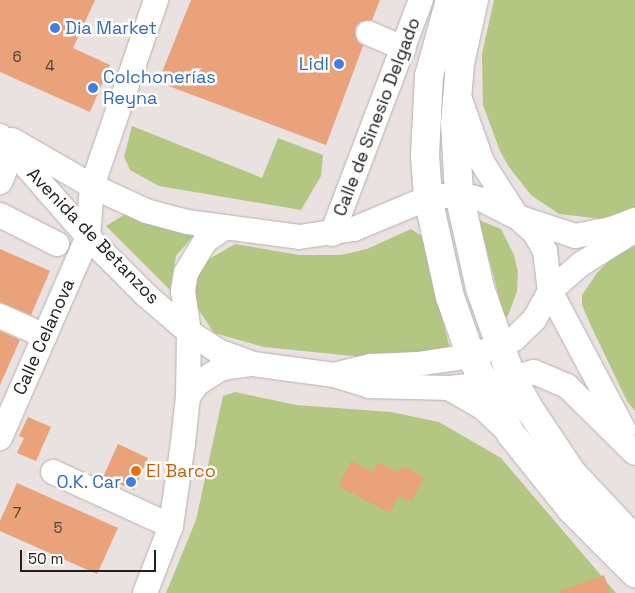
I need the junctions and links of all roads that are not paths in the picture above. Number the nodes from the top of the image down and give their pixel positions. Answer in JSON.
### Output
{"nodes":[{"id":1,"x":156,"y":0,"type":"edge"},
{"id":2,"x":421,"y":0,"type":"edge"},
{"id":3,"x":450,"y":0,"type":"edge"},
{"id":4,"x":474,"y":0,"type":"edge"},
{"id":5,"x":368,"y":33,"type":"dead end"},
{"id":6,"x":404,"y":48,"type":"junction"},
{"id":7,"x":457,"y":89,"type":"junction"},
{"id":8,"x":4,"y":140,"type":"edge"},
{"id":9,"x":0,"y":182,"type":"edge"},
{"id":10,"x":92,"y":186,"type":"junction"},
{"id":11,"x":459,"y":194,"type":"junction"},
{"id":12,"x":428,"y":198,"type":"junction"},
{"id":13,"x":0,"y":215,"type":"edge"},
{"id":14,"x":518,"y":217,"type":"junction"},
{"id":15,"x":635,"y":220,"type":"edge"},
{"id":16,"x":226,"y":227,"type":"junction"},
{"id":17,"x":635,"y":230,"type":"edge"},
{"id":18,"x":332,"y":234,"type":"junction"},
{"id":19,"x":88,"y":237,"type":"junction"},
{"id":20,"x":56,"y":244,"type":"dead end"},
{"id":21,"x":550,"y":291,"type":"junction"},
{"id":22,"x":0,"y":316,"type":"edge"},
{"id":23,"x":189,"y":332,"type":"junction"},
{"id":24,"x":44,"y":336,"type":"junction"},
{"id":25,"x":499,"y":346,"type":"junction"},
{"id":26,"x":471,"y":356,"type":"junction"},
{"id":27,"x":254,"y":364,"type":"junction"},
{"id":28,"x":334,"y":375,"type":"junction"},
{"id":29,"x":498,"y":380,"type":"junction"},
{"id":30,"x":449,"y":388,"type":"junction"},
{"id":31,"x":8,"y":395,"type":"edge"},
{"id":32,"x":188,"y":396,"type":"junction"},
{"id":33,"x":511,"y":434,"type":"junction"},
{"id":34,"x":0,"y":438,"type":"edge"},
{"id":35,"x":635,"y":452,"type":"edge"},
{"id":36,"x":53,"y":472,"type":"dead end"},
{"id":37,"x":172,"y":526,"type":"junction"},
{"id":38,"x":635,"y":540,"type":"edge"},
{"id":39,"x":635,"y":573,"type":"edge"},
{"id":40,"x":145,"y":593,"type":"edge"}],
"edges":[{"from":1,"to":10,"type":"street","name":"Calle Celanova"},
{"from":2,"to":6,"type":"street","name":"Calle de Sinesio Delgado"},
{"from":3,"to":12,"type":"main road","name":"Calle de Sinesio Delgado"},
{"from":4,"to":7,"type":"main road","name":"Calle de Sinesio Delgado"},
{"from":5,"to":6,"type":"street"},
{"from":6,"to":18,"type":"street","name":"Calle de Sinesio Delgado"},
{"from":7,"to":11,"type":"main road","name":"Calle de Sinesio Delgado"},
{"from":7,"to":14,"type":"street"},
{"from":8,"to":9,"type":"street"},
{"from":8,"to":10,"type":"street","name":"Avenida de Betanzos"},
{"from":8,"to":19,"type":"street","name":"Avenida de Betanzos"},
{"from":10,"to":16,"type":"street","name":"Avenida de Betanzos"},
{"from":10,"to":19,"type":"street","name":"Calle Celanova"},
{"from":11,"to":12,"type":"street","name":"Avenida de Betanzos"},
{"from":11,"to":14,"type":"street"},
{"from":11,"to":25,"type":"main road","name":"Calle de Sinesio Delgado"},
{"from":12,"to":18,"type":"street","name":"Avenida de Betanzos"},
{"from":12,"to":26,"type":"main road","name":"Calle de Sinesio Delgado"},
{"from":13,"to":20,"type":"street"},
{"from":14,"to":15,"type":"street"},
{"from":14,"to":21,"type":"street"},
{"from":16,"to":18,"type":"street","name":"Avenida de Betanzos"},
{"from":16,"to":23,"type":"street"},
{"from":17,"to":21,"type":"street"},
{"from":19,"to":23,"type":"street","name":"Avenida de Betanzos"},
{"from":19,"to":24,"type":"street","name":"Calle Celanova"},
{"from":21,"to":25,"type":"street"},
{"from":21,"to":35,"type":"street"},
{"from":22,"to":24,"type":"street"},
{"from":23,"to":27,"type":"street","name":"Avenida de Betanzos"},
{"from":23,"to":32,"type":"street"},
{"from":24,"to":31,"type":"street","name":"Calle Celanova"},
{"from":25,"to":26,"type":"street"},
{"from":25,"to":29,"type":"main road","name":"Calle de Sinesio Delgado"},
{"from":26,"to":28,"type":"street"},
{"from":26,"to":29,"type":"main road","name":"Calle de Sinesio Delgado"},
{"from":27,"to":28,"type":"street"},
{"from":27,"to":32,"type":"street"},
{"from":28,"to":30,"type":"street"},
{"from":29,"to":30,"type":"street"},
{"from":29,"to":33,"type":"main road","name":"Calle de Sinesio Delgado"},
{"from":29,"to":35,"type":"street"},
{"from":29,"to":38,"type":"main road","name":"Calle de Sinesio Delgado"},
{"from":30,"to":33,"type":"street"},
{"from":31,"to":34,"type":"street","name":"Calle Celanova"},
{"from":32,"to":37,"type":"street"},
{"from":33,"to":39,"type":"main road","name":"Calle de Sinesio Delgado"},
{"from":36,"to":37,"type":"street"},
{"from":37,"to":40,"type":"street"}]}
